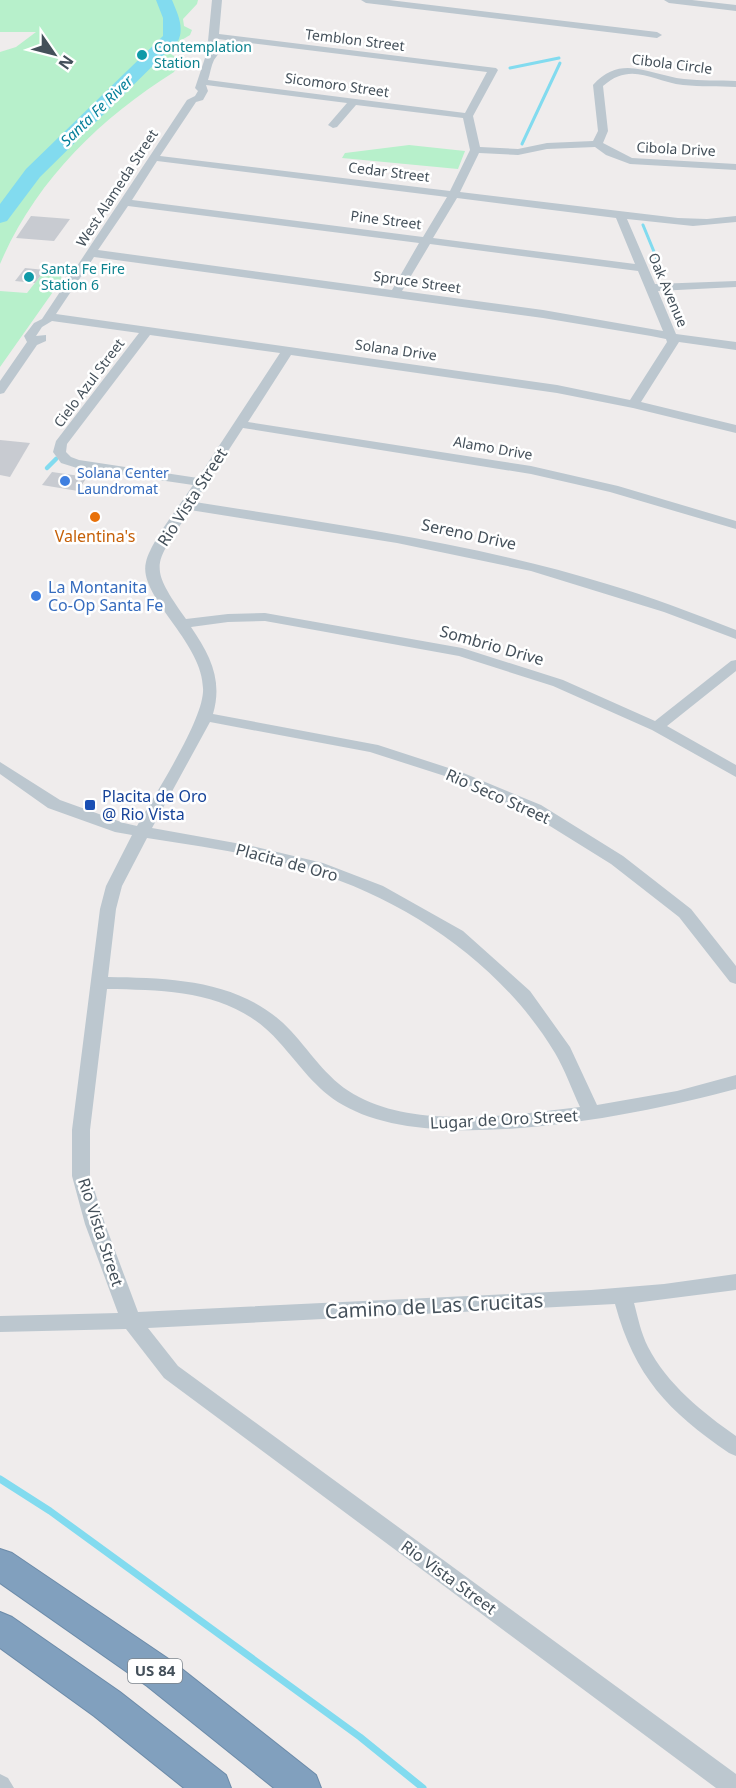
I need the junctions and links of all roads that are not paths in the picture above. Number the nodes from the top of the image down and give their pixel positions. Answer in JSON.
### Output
{"nodes":[{"id":1,"x":217,"y":0,"type":"edge"},
{"id":2,"x":366,"y":0,"type":"edge"},
{"id":3,"x":669,"y":0,"type":"edge"},
{"id":4,"x":736,"y":8,"type":"edge"},
{"id":5,"x":657,"y":35,"type":"dead end"},
{"id":6,"x":214,"y":39,"type":"junction"},
{"id":7,"x":736,"y":84,"type":"edge"},
{"id":8,"x":201,"y":85,"type":"junction"},
{"id":9,"x":354,"y":100,"type":"junction"},
{"id":10,"x":468,"y":116,"type":"junction"},
{"id":11,"x":333,"y":125,"type":"dead end"},
{"id":12,"x":597,"y":144,"type":"junction"},
{"id":13,"x":475,"y":150,"type":"junction"},
{"id":14,"x":154,"y":158,"type":"junction"},
{"id":15,"x":736,"y":167,"type":"edge"},
{"id":16,"x":453,"y":195,"type":"junction"},
{"id":17,"x":125,"y":202,"type":"junction"},
{"id":18,"x":620,"y":215,"type":"junction"},
{"id":19,"x":736,"y":219,"type":"edge"},
{"id":20,"x":427,"y":240,"type":"junction"},
{"id":21,"x":92,"y":253,"type":"junction"},
{"id":22,"x":642,"y":268,"type":"junction"},
{"id":23,"x":736,"y":284,"type":"edge"},
{"id":24,"x":651,"y":288,"type":"junction"},
{"id":25,"x":395,"y":294,"type":"junction"},
{"id":26,"x":48,"y":319,"type":"junction"},
{"id":27,"x":148,"y":330,"type":"junction"},
{"id":28,"x":672,"y":337,"type":"junction"},
{"id":29,"x":736,"y":346,"type":"edge"},
{"id":30,"x":288,"y":350,"type":"junction"},
{"id":31,"x":0,"y":390,"type":"edge"},
{"id":32,"x":633,"y":404,"type":"junction"},
{"id":33,"x":239,"y":424,"type":"junction"},
{"id":34,"x":736,"y":429,"type":"edge"},
{"id":35,"x":201,"y":482,"type":"junction"},
{"id":36,"x":186,"y":505,"type":"junction"},
{"id":37,"x":736,"y":525,"type":"edge"},
{"id":38,"x":182,"y":624,"type":"junction"},
{"id":39,"x":736,"y":635,"type":"edge"},
{"id":40,"x":736,"y":664,"type":"edge"},
{"id":41,"x":205,"y":717,"type":"junction"},
{"id":42,"x":657,"y":727,"type":"junction"},
{"id":43,"x":0,"y":767,"type":"edge"},
{"id":44,"x":736,"y":772,"type":"edge"},
{"id":45,"x":142,"y":832,"type":"junction"},
{"id":46,"x":736,"y":978,"type":"edge"},
{"id":47,"x":98,"y":983,"type":"junction"},
{"id":48,"x":736,"y":1082,"type":"edge"},
{"id":49,"x":592,"y":1114,"type":"junction"},
{"id":50,"x":736,"y":1282,"type":"edge"},
{"id":51,"x":622,"y":1296,"type":"junction"},
{"id":52,"x":131,"y":1321,"type":"junction"},
{"id":53,"x":0,"y":1324,"type":"edge"},
{"id":54,"x":736,"y":1447,"type":"edge"},
{"id":55,"x":0,"y":1564,"type":"edge"},
{"id":56,"x":0,"y":1628,"type":"edge"},
{"id":57,"x":213,"y":1788,"type":"edge"},
{"id":58,"x":303,"y":1788,"type":"edge"},
{"id":59,"x":735,"y":1788,"type":"edge"}],
"edges":[{"from":1,"to":6,"type":"street","name":"West Alameda Street"},
{"from":2,"to":5,"type":"street"},
{"from":3,"to":4,"type":"street"},
{"from":6,"to":8,"type":"street","name":"West Alameda Street"},
{"from":6,"to":10,"type":"street","name":"Temblon Street"},
{"from":7,"to":12,"type":"street","name":"Cibola Circle"},
{"from":8,"to":9,"type":"street","name":"Sicomoro Street"},
{"from":8,"to":14,"type":"street","name":"West Alameda Street"},
{"from":9,"to":10,"type":"street","name":"Sicomoro Street"},
{"from":9,"to":11,"type":"street"},
{"from":10,"to":13,"type":"street"},
{"from":12,"to":13,"type":"street"},
{"from":12,"to":15,"type":"street","name":"Cibola Drive"},
{"from":13,"to":16,"type":"street"},
{"from":14,"to":16,"type":"street","name":"Cedar Street"},
{"from":14,"to":17,"type":"street","name":"West Alameda Street"},
{"from":16,"to":18,"type":"street","name":"Cedar Street"},
{"from":16,"to":20,"type":"street"},
{"from":17,"to":20,"type":"street","name":"Pine Street"},
{"from":17,"to":21,"type":"street","name":"West Alameda Street"},
{"from":18,"to":19,"type":"street","name":"Cedar Street"},
{"from":18,"to":22,"type":"street","name":"Oak Avenue"},
{"from":20,"to":22,"type":"street","name":"Pine Street"},
{"from":20,"to":25,"type":"street"},
{"from":21,"to":25,"type":"street","name":"Spruce Street"},
{"from":21,"to":26,"type":"street","name":"West Alameda Street"},
{"from":22,"to":24,"type":"street","name":"Oak Avenue"},
{"from":23,"to":24,"type":"street"},
{"from":24,"to":28,"type":"street","name":"Oak Avenue"},
{"from":25,"to":28,"type":"street","name":"Spruce Street"},
{"from":26,"to":27,"type":"street","name":"Solana Drive"},
{"from":26,"to":31,"type":"street","name":"West Alameda Street"},
{"from":27,"to":30,"type":"street","name":"Solana Drive"},
{"from":27,"to":35,"type":"street","name":"Cielo Azul Street"},
{"from":28,"to":29,"type":"street","name":"Spruce Street"},
{"from":28,"to":32,"type":"street","name":"Oak Avenue"},
{"from":30,"to":32,"type":"street","name":"Solana Drive"},
{"from":30,"to":33,"type":"street","name":"Rio Vista Street"},
{"from":32,"to":34,"type":"street","name":"Solana Drive"},
{"from":33,"to":35,"type":"street","name":"Rio Vista Street"},
{"from":33,"to":37,"type":"street","name":"Alamo Drive"},
{"from":35,"to":36,"type":"street","name":"Rio Vista Street"},
{"from":36,"to":38,"type":"street","name":"Rio Vista Street"},
{"from":36,"to":39,"type":"street","name":"Sereno Drive"},
{"from":38,"to":41,"type":"street","name":"Rio Vista Street"},
{"from":38,"to":42,"type":"street","name":"Sombrio Drive"},
{"from":40,"to":42,"type":"street"},
{"from":41,"to":45,"type":"street","name":"Rio Vista Street"},
{"from":41,"to":46,"type":"street","name":"Rio Seco Street"},
{"from":42,"to":44,"type":"street","name":"Sombrio Drive"},
{"from":43,"to":45,"type":"street","name":"Placita de Oro"},
{"from":45,"to":47,"type":"street","name":"Rio Vista Street"},
{"from":45,"to":49,"type":"street","name":"Placita de Oro"},
{"from":47,"to":49,"type":"street","name":"Lugar de Oro Street"},
{"from":47,"to":52,"type":"street","name":"Rio Vista Street"},
{"from":48,"to":49,"type":"street","name":"Lugar de Oro Street"},
{"from":50,"to":51,"type":"street","name":"Camino de Las Crucitas"},
{"from":51,"to":52,"type":"street","name":"Camino de Las Crucitas"},
{"from":51,"to":54,"type":"street"},
{"from":52,"to":53,"type":"street"},
{"from":52,"to":59,"type":"street","name":"Rio Vista Street"},
{"from":55,"to":58,"type":"highway","number":"US 84"},
{"from":56,"to":57,"type":"highway"}]}
